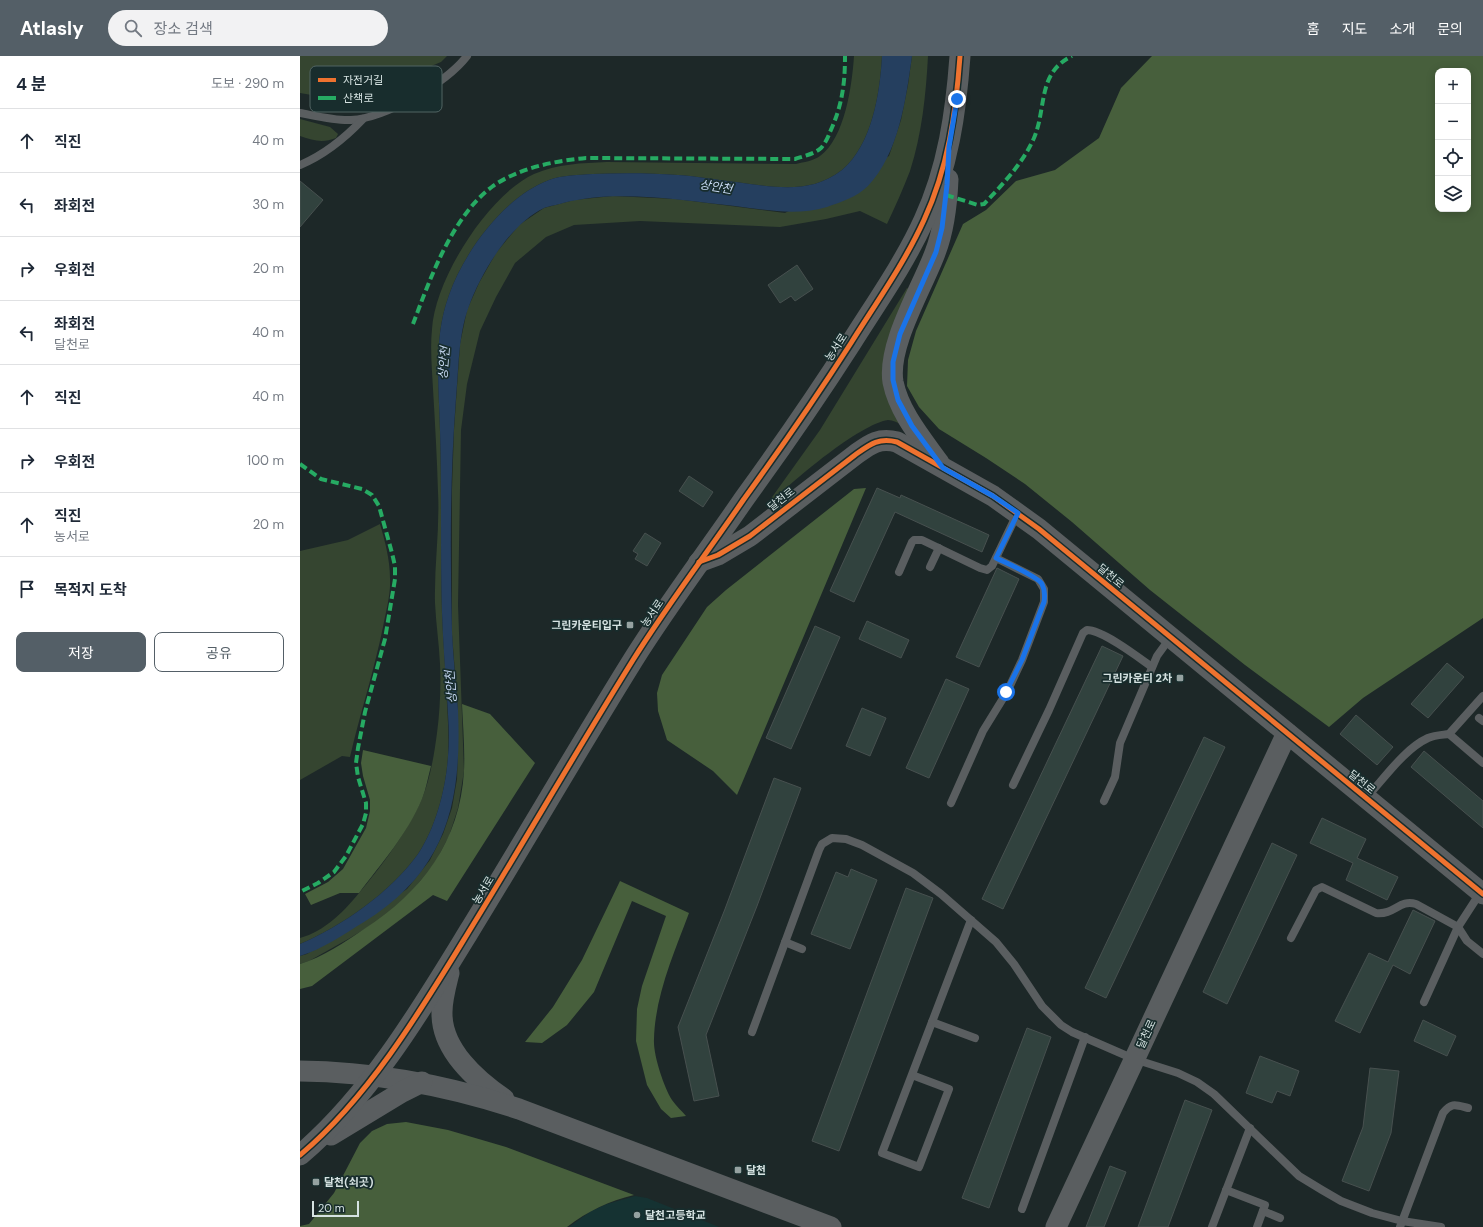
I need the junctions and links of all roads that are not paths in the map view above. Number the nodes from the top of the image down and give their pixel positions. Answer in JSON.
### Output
{"nodes":[{"id":1,"x":467,"y":56,"type":"edge"},
{"id":2,"x":960,"y":56,"type":"edge"},
{"id":3,"x":442,"y":79,"type":"edge"},
{"id":4,"x":383,"y":112,"type":"edge"},
{"id":5,"x":300,"y":113,"type":"edge"},
{"id":6,"x":363,"y":119,"type":"junction"},
{"id":7,"x":949,"y":147,"type":"junction"},
{"id":8,"x":300,"y":165,"type":"edge"},
{"id":9,"x":943,"y":468,"type":"junction"},
{"id":10,"x":1018,"y":513,"type":"junction"},
{"id":11,"x":939,"y":548,"type":"junction"},
{"id":12,"x":996,"y":558,"type":"junction"},
{"id":13,"x":699,"y":562,"type":"junction"},
{"id":14,"x":930,"y":567,"type":"dead end"},
{"id":15,"x":899,"y":572,"type":"dead end"},
{"id":16,"x":1170,"y":638,"type":"junction"},
{"id":17,"x":1152,"y":667,"type":"junction"},
{"id":18,"x":1483,"y":696,"type":"edge"},
{"id":19,"x":1287,"y":733,"type":"junction"},
{"id":20,"x":1449,"y":734,"type":"junction"},
{"id":21,"x":1483,"y":763,"type":"edge"},
{"id":22,"x":1013,"y":786,"type":"dead end"},
{"id":23,"x":1366,"y":798,"type":"junction"},
{"id":24,"x":1104,"y":801,"type":"dead end"},
{"id":25,"x":951,"y":803,"type":"dead end"},
{"id":26,"x":1482,"y":893,"type":"edge"},
{"id":27,"x":971,"y":920,"type":"junction"},
{"id":28,"x":1458,"y":927,"type":"junction"},
{"id":29,"x":1291,"y":938,"type":"dead end"},
{"id":30,"x":785,"y":942,"type":"junction"},
{"id":31,"x":802,"y":949,"type":"dead end"},
{"id":32,"x":1483,"y":954,"type":"edge"},
{"id":33,"x":451,"y":962,"type":"junction"},
{"id":34,"x":1424,"y":1002,"type":"dead end"},
{"id":35,"x":932,"y":1022,"type":"junction"},
{"id":36,"x":752,"y":1032,"type":"dead end"},
{"id":37,"x":975,"y":1038,"type":"dead end"},
{"id":38,"x":1085,"y":1038,"type":"junction"},
{"id":39,"x":1134,"y":1059,"type":"junction"},
{"id":40,"x":300,"y":1071,"type":"edge"},
{"id":41,"x":912,"y":1074,"type":"junction"},
{"id":42,"x":375,"y":1075,"type":"junction"},
{"id":43,"x":422,"y":1082,"type":"junction"},
{"id":44,"x":1468,"y":1108,"type":"dead end"},
{"id":45,"x":519,"y":1109,"type":"junction"},
{"id":46,"x":1250,"y":1128,"type":"junction"},
{"id":47,"x":306,"y":1151,"type":"edge"},
{"id":48,"x":1226,"y":1190,"type":"junction"},
{"id":49,"x":1022,"y":1209,"type":"dead end"},
{"id":50,"x":1263,"y":1211,"type":"junction"},
{"id":51,"x":1280,"y":1218,"type":"dead end"},
{"id":52,"x":1401,"y":1224,"type":"edge"},
{"id":53,"x":830,"y":1227,"type":"edge"},
{"id":54,"x":1056,"y":1227,"type":"edge"},
{"id":55,"x":1212,"y":1227,"type":"edge"},
{"id":56,"x":1257,"y":1227,"type":"edge"},
{"id":57,"x":1441,"y":1227,"type":"edge"}],
"edges":[{"from":1,"to":3,"type":"lane"},
{"from":2,"to":7,"type":"street","name":"농서로"},
{"from":4,"to":6,"type":"lane"},
{"from":5,"to":6,"type":"lane"},
{"from":6,"to":8,"type":"lane"},
{"from":7,"to":9,"type":"street"},
{"from":7,"to":13,"type":"street","name":"농서로"},
{"from":9,"to":10,"type":"street","name":"달천로"},
{"from":9,"to":13,"type":"street","name":"달천로"},
{"from":10,"to":12,"type":"lane"},
{"from":10,"to":16,"type":"street","name":"달천로"},
{"from":11,"to":12,"type":"lane"},
{"from":11,"to":14,"type":"lane"},
{"from":11,"to":15,"type":"lane"},
{"from":12,"to":25,"type":"lane"},
{"from":13,"to":33,"type":"street","name":"농서로"},
{"from":16,"to":17,"type":"lane"},
{"from":16,"to":19,"type":"street","name":"달천로"},
{"from":17,"to":22,"type":"lane"},
{"from":17,"to":24,"type":"lane"},
{"from":18,"to":20,"type":"lane"},
{"from":19,"to":23,"type":"street","name":"달천로"},
{"from":19,"to":39,"type":"street","name":"달천로"},
{"from":20,"to":21,"type":"lane"},
{"from":20,"to":23,"type":"lane"},
{"from":23,"to":26,"type":"street","name":"달천로"},
{"from":26,"to":28,"type":"lane"},
{"from":27,"to":30,"type":"lane"},
{"from":27,"to":35,"type":"lane"},
{"from":27,"to":38,"type":"lane"},
{"from":28,"to":29,"type":"lane"},
{"from":28,"to":32,"type":"lane"},
{"from":28,"to":34,"type":"lane"},
{"from":30,"to":31,"type":"lane"},
{"from":30,"to":36,"type":"lane"},
{"from":33,"to":42,"type":"street","name":"농서로"},
{"from":33,"to":45,"type":"street"},
{"from":35,"to":37,"type":"lane"},
{"from":35,"to":41,"type":"lane"},
{"from":38,"to":39,"type":"lane"},
{"from":38,"to":49,"type":"lane"},
{"from":39,"to":46,"type":"lane"},
{"from":39,"to":54,"type":"street","name":"달천로"},
{"from":40,"to":42,"type":"street"},
{"from":41,"to":41,"type":"lane"},
{"from":42,"to":43,"type":"street"},
{"from":42,"to":47,"type":"street","name":"농서로"},
{"from":43,"to":45,"type":"street"},
{"from":43,"to":47,"type":"street"},
{"from":44,"to":52,"type":"lane"},
{"from":45,"to":53,"type":"street"},
{"from":46,"to":48,"type":"lane"},
{"from":46,"to":52,"type":"lane"},
{"from":48,"to":50,"type":"lane"},
{"from":48,"to":55,"type":"lane"},
{"from":50,"to":51,"type":"lane"},
{"from":50,"to":56,"type":"lane"},
{"from":52,"to":57,"type":"lane"}]}
